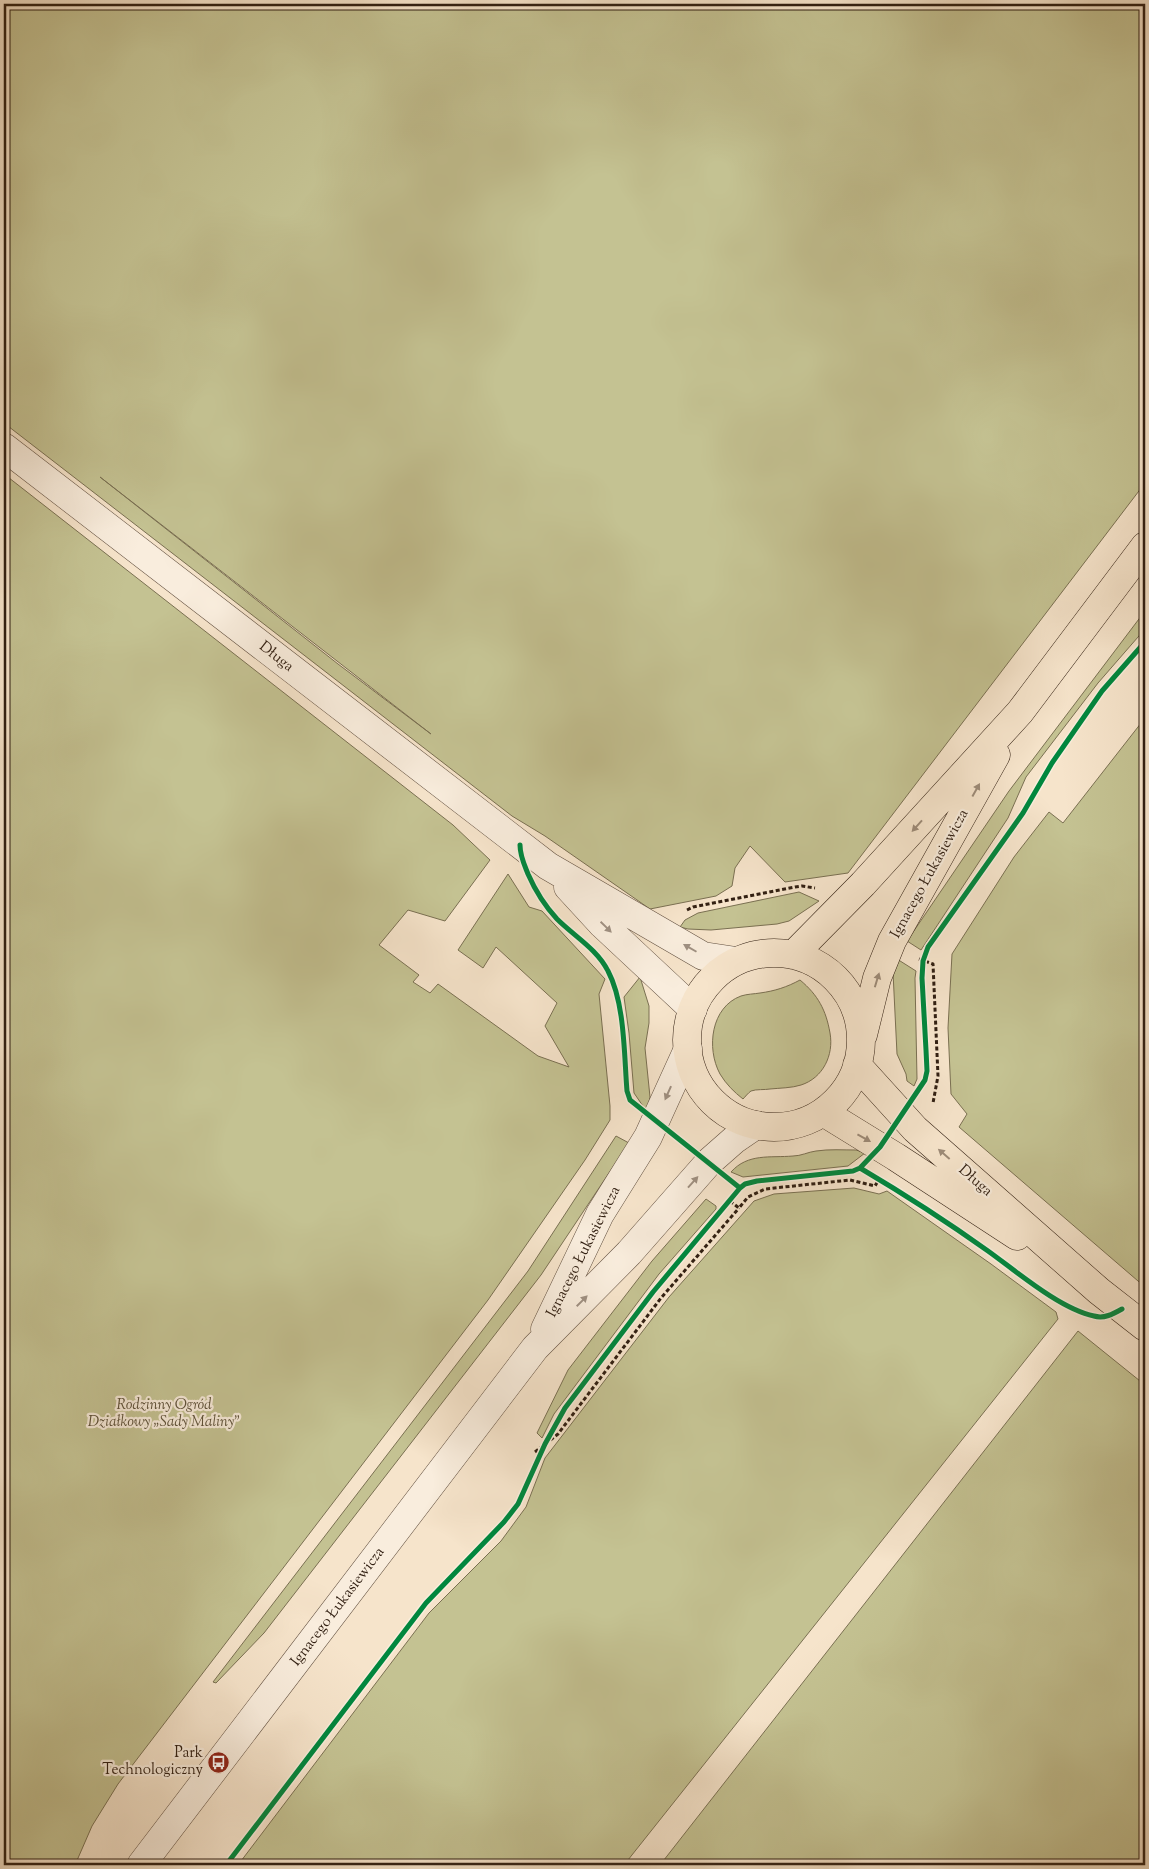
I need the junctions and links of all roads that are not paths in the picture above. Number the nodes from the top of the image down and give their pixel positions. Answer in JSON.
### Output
{"nodes":[{"id":1,"x":4,"y":447,"type":"edge"},
{"id":2,"x":1145,"y":546,"type":"edge"},
{"id":3,"x":1020,"y":712,"type":"junction"},
{"id":4,"x":548,"y":866,"type":"junction"},
{"id":5,"x":793,"y":955,"type":"junction"},
{"id":6,"x":736,"y":962,"type":"junction"},
{"id":7,"x":693,"y":1009,"type":"junction"},
{"id":8,"x":688,"y":1049,"type":"junction"},
{"id":9,"x":859,"y":1055,"type":"junction"},
{"id":10,"x":823,"y":1112,"type":"junction"},
{"id":11,"x":756,"y":1125,"type":"junction"},
{"id":12,"x":1099,"y":1291,"type":"junction"},
{"id":13,"x":1145,"y":1327,"type":"edge"},
{"id":14,"x":535,"y":1348,"type":"junction"},
{"id":15,"x":141,"y":1865,"type":"edge"}],
"edges":[{"from":1,"to":4,"type":"street","name":"Długa"},
{"from":2,"to":3,"type":"main road","name":"Ignacego Łukasiewicza"},
{"from":3,"to":5,"type":"main road","name":"Ignacego Łukasiewicza","one_way":true},
{"from":9,"to":3,"type":"main road","name":"Ignacego Łukasiewicza","one_way":true},
{"from":6,"to":4,"type":"street","one_way":true},
{"from":4,"to":7,"type":"street","one_way":true},
{"from":5,"to":6,"type":"main road"},
{"from":5,"to":9,"type":"main road"},
{"from":6,"to":7,"type":"main road"},
{"from":7,"to":8,"type":"main road"},
{"from":8,"to":11,"type":"main road"},
{"from":8,"to":14,"type":"street","name":"Ignacego Łukasiewicza","one_way":true},
{"from":9,"to":10,"type":"main road"},
{"from":12,"to":9,"type":"main road","name":"Długa","one_way":true},
{"from":10,"to":11,"type":"main road"},
{"from":10,"to":12,"type":"main road","name":"Długa","one_way":true},
{"from":14,"to":11,"type":"street","name":"Ignacego Łukasiewicza","one_way":true},
{"from":12,"to":13,"type":"main road","name":"Długa"},
{"from":14,"to":15,"type":"street","name":"Ignacego Łukasiewicza"}]}
